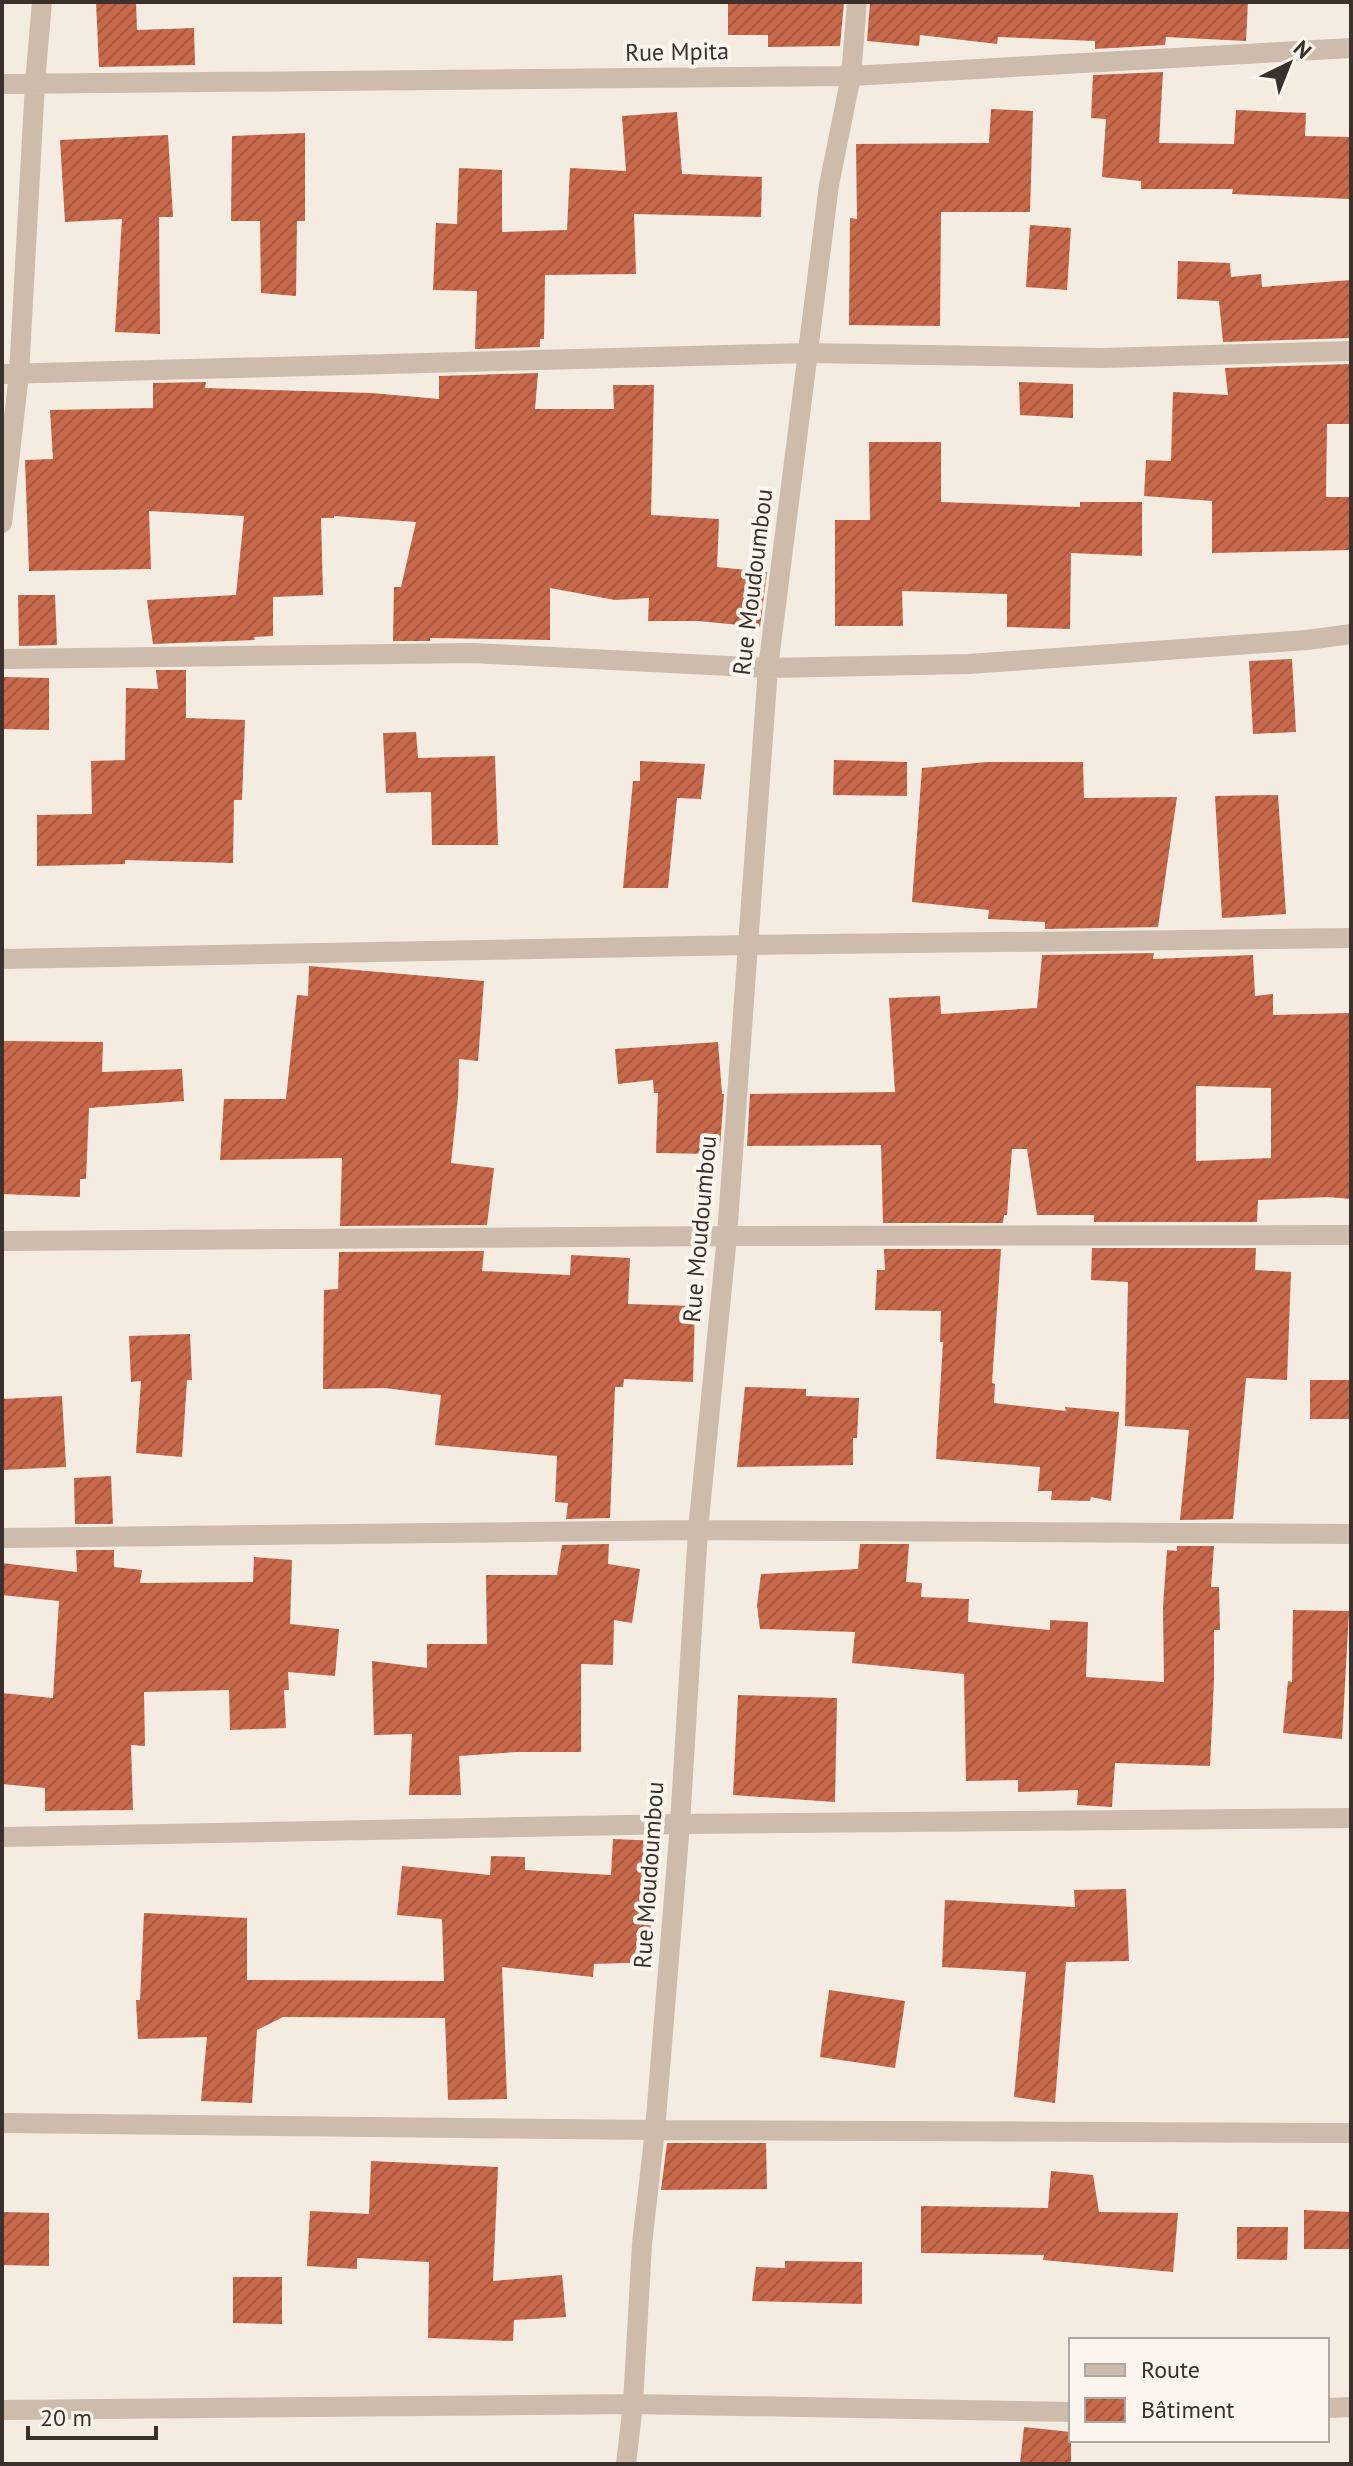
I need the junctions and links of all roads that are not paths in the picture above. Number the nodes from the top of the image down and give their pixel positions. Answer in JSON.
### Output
{"nodes":[{"id":1,"x":42,"y":2,"type":"edge"},
{"id":2,"x":857,"y":2,"type":"edge"},
{"id":3,"x":1351,"y":48,"type":"edge"},
{"id":4,"x":851,"y":76,"type":"junction"},
{"id":5,"x":35,"y":83,"type":"junction"},
{"id":6,"x":2,"y":84,"type":"edge"},
{"id":7,"x":1351,"y":351,"type":"edge"},
{"id":8,"x":807,"y":353,"type":"junction"},
{"id":9,"x":11,"y":374,"type":"edge"},
{"id":10,"x":2,"y":523,"type":"edge"},
{"id":11,"x":1351,"y":634,"type":"edge"},
{"id":12,"x":2,"y":659,"type":"edge"},
{"id":13,"x":768,"y":668,"type":"junction"},
{"id":14,"x":1351,"y":938,"type":"edge"},
{"id":15,"x":748,"y":945,"type":"junction"},
{"id":16,"x":2,"y":959,"type":"edge"},
{"id":17,"x":1351,"y":1235,"type":"edge"},
{"id":18,"x":727,"y":1236,"type":"junction"},
{"id":19,"x":2,"y":1241,"type":"edge"},
{"id":20,"x":698,"y":1530,"type":"junction"},
{"id":21,"x":1351,"y":1534,"type":"edge"},
{"id":22,"x":2,"y":1538,"type":"edge"},
{"id":23,"x":1351,"y":1818,"type":"edge"},
{"id":24,"x":680,"y":1824,"type":"junction"},
{"id":25,"x":2,"y":1837,"type":"edge"},
{"id":26,"x":2,"y":2123,"type":"edge"},
{"id":27,"x":655,"y":2130,"type":"junction"},
{"id":28,"x":1351,"y":2133,"type":"edge"},
{"id":29,"x":633,"y":2404,"type":"junction"},
{"id":30,"x":1351,"y":2407,"type":"edge"},
{"id":31,"x":1329,"y":2408,"type":"edge"},
{"id":32,"x":2,"y":2410,"type":"edge"},
{"id":33,"x":1069,"y":2412,"type":"edge"},
{"id":34,"x":626,"y":2464,"type":"edge"}],
"edges":[{"from":1,"to":5,"type":"street"},
{"from":2,"to":4,"type":"street","name":"Rue Moudoumbou"},
{"from":3,"to":4,"type":"street","name":"Rue Mpita"},
{"from":4,"to":5,"type":"street","name":"Rue Mpita"},
{"from":4,"to":8,"type":"street","name":"Rue Moudoumbou"},
{"from":5,"to":6,"type":"street","name":"Rue Mpita"},
{"from":5,"to":9,"type":"street"},
{"from":7,"to":8,"type":"street"},
{"from":8,"to":9,"type":"street"},
{"from":8,"to":13,"type":"street","name":"Rue Moudoumbou"},
{"from":9,"to":10,"type":"street"},
{"from":11,"to":13,"type":"street"},
{"from":12,"to":13,"type":"street"},
{"from":13,"to":15,"type":"street","name":"Rue Moudoumbou"},
{"from":14,"to":15,"type":"street"},
{"from":15,"to":16,"type":"street"},
{"from":15,"to":18,"type":"street","name":"Rue Moudoumbou"},
{"from":17,"to":18,"type":"street"},
{"from":18,"to":19,"type":"street"},
{"from":18,"to":20,"type":"street","name":"Rue Moudoumbou"},
{"from":20,"to":21,"type":"street"},
{"from":20,"to":22,"type":"street"},
{"from":20,"to":24,"type":"street","name":"Rue Moudoumbou"},
{"from":23,"to":24,"type":"street"},
{"from":24,"to":25,"type":"street"},
{"from":24,"to":27,"type":"street","name":"Rue Moudoumbou"},
{"from":26,"to":27,"type":"street"},
{"from":27,"to":28,"type":"street"},
{"from":27,"to":29,"type":"street","name":"Rue Moudoumbou"},
{"from":29,"to":32,"type":"street"},
{"from":29,"to":33,"type":"street"},
{"from":29,"to":34,"type":"street","name":"Rue Moudoumbou"},
{"from":30,"to":31,"type":"street"}]}
